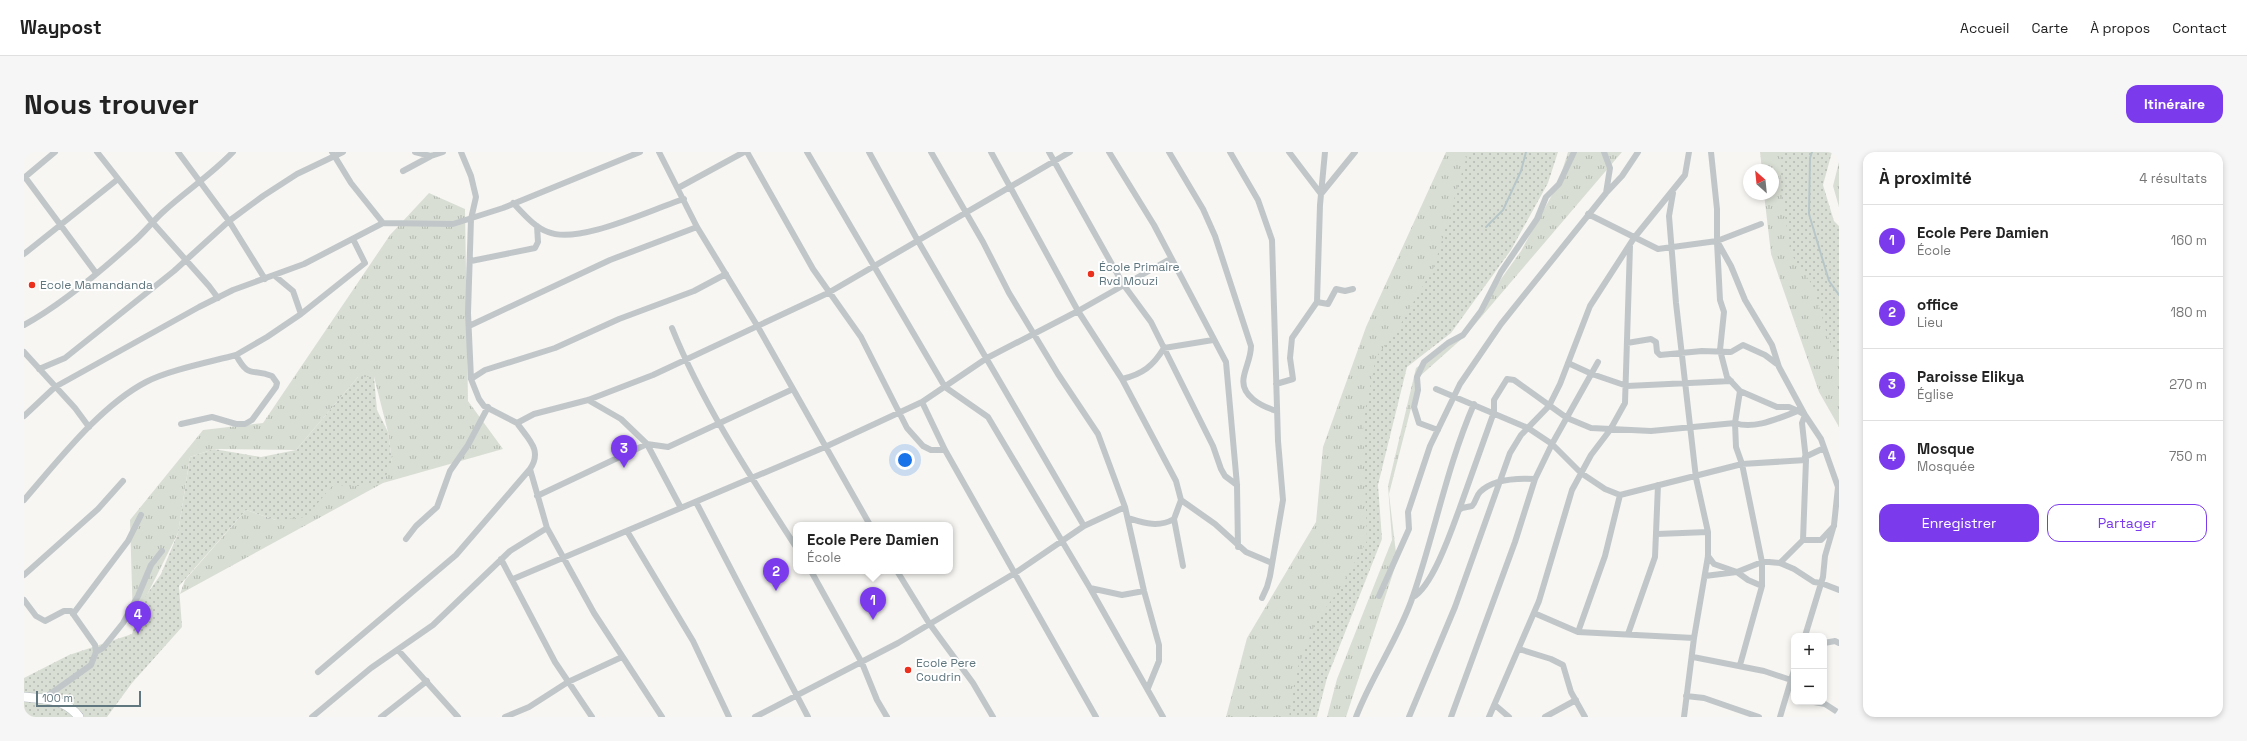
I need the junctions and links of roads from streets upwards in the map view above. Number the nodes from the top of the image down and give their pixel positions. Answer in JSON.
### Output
{"nodes":[{"id":1,"x":55,"y":152,"type":"edge"},
{"id":2,"x":97,"y":152,"type":"edge"},
{"id":3,"x":178,"y":152,"type":"edge"},
{"id":4,"x":233,"y":152,"type":"edge"},
{"id":5,"x":343,"y":152,"type":"edge"},
{"id":6,"x":415,"y":152,"type":"edge"},
{"id":7,"x":443,"y":152,"type":"edge"},
{"id":8,"x":461,"y":152,"type":"edge"},
{"id":9,"x":640,"y":152,"type":"edge"},
{"id":10,"x":659,"y":152,"type":"edge"},
{"id":11,"x":745,"y":152,"type":"edge"},
{"id":12,"x":807,"y":152,"type":"edge"},
{"id":13,"x":869,"y":152,"type":"edge"},
{"id":14,"x":931,"y":152,"type":"edge"},
{"id":15,"x":991,"y":152,"type":"edge"},
{"id":16,"x":1049,"y":152,"type":"edge"},
{"id":17,"x":1070,"y":152,"type":"edge"},
{"id":18,"x":1109,"y":152,"type":"edge"},
{"id":19,"x":1169,"y":152,"type":"edge"},
{"id":20,"x":1230,"y":152,"type":"edge"},
{"id":21,"x":1289,"y":152,"type":"edge"},
{"id":22,"x":1325,"y":152,"type":"edge"},
{"id":23,"x":1355,"y":152,"type":"edge"},
{"id":24,"x":1574,"y":152,"type":"edge"},
{"id":25,"x":1604,"y":152,"type":"edge"},
{"id":26,"x":1638,"y":152,"type":"edge"},
{"id":27,"x":1689,"y":152,"type":"edge"},
{"id":28,"x":1711,"y":152,"type":"edge"},
{"id":29,"x":334,"y":154,"type":"edge"},
{"id":30,"x":431,"y":156,"type":"junction"},
{"id":31,"x":1054,"y":161,"type":"junction"},
{"id":32,"x":403,"y":171,"type":"dead end"},
{"id":33,"x":25,"y":177,"type":"edge"},
{"id":34,"x":118,"y":179,"type":"junction"},
{"id":35,"x":200,"y":182,"type":"junction"},
{"id":36,"x":1010,"y":186,"type":"junction"},
{"id":37,"x":678,"y":188,"type":"junction"},
{"id":38,"x":1673,"y":191,"type":"junction"},
{"id":39,"x":1606,"y":193,"type":"junction"},
{"id":40,"x":1321,"y":194,"type":"junction"},
{"id":41,"x":684,"y":199,"type":"junction"},
{"id":42,"x":513,"y":203,"type":"junction"},
{"id":43,"x":966,"y":212,"type":"junction"},
{"id":44,"x":1588,"y":214,"type":"junction"},
{"id":45,"x":471,"y":220,"type":"junction"},
{"id":46,"x":229,"y":222,"type":"junction"},
{"id":47,"x":153,"y":223,"type":"junction"},
{"id":48,"x":383,"y":223,"type":"junction"},
{"id":49,"x":59,"y":224,"type":"junction"},
{"id":50,"x":1761,"y":224,"type":"dead end"},
{"id":51,"x":537,"y":226,"type":"junction"},
{"id":52,"x":697,"y":227,"type":"junction"},
{"id":53,"x":1634,"y":238,"type":"junction"},
{"id":54,"x":353,"y":240,"type":"junction"},
{"id":55,"x":918,"y":241,"type":"junction"},
{"id":56,"x":1717,"y":241,"type":"junction"},
{"id":57,"x":1630,"y":244,"type":"junction"},
{"id":58,"x":1671,"y":247,"type":"junction"},
{"id":59,"x":24,"y":254,"type":"edge"},
{"id":60,"x":1170,"y":259,"type":"junction"},
{"id":61,"x":185,"y":260,"type":"junction"},
{"id":62,"x":471,"y":261,"type":"junction"},
{"id":63,"x":875,"y":266,"type":"junction"},
{"id":64,"x":96,"y":273,"type":"junction"},
{"id":65,"x":726,"y":274,"type":"junction"},
{"id":66,"x":275,"y":276,"type":"junction"},
{"id":67,"x":265,"y":279,"type":"junction"},
{"id":68,"x":1123,"y":284,"type":"junction"},
{"id":69,"x":1353,"y":289,"type":"dead end"},
{"id":70,"x":828,"y":293,"type":"junction"},
{"id":71,"x":218,"y":298,"type":"junction"},
{"id":72,"x":1317,"y":302,"type":"junction"},
{"id":73,"x":1078,"y":311,"type":"junction"},
{"id":74,"x":301,"y":314,"type":"junction"},
{"id":75,"x":24,"y":325,"type":"edge"},
{"id":76,"x":469,"y":326,"type":"junction"},
{"id":77,"x":758,"y":327,"type":"junction"},
{"id":78,"x":672,"y":328,"type":"dead end"},
{"id":79,"x":1033,"y":333,"type":"junction"},
{"id":80,"x":1213,"y":340,"type":"junction"},
{"id":81,"x":1627,"y":343,"type":"junction"},
{"id":82,"x":1164,"y":348,"type":"junction"},
{"id":83,"x":1720,"y":350,"type":"junction"},
{"id":84,"x":24,"y":352,"type":"edge"},
{"id":85,"x":1682,"y":353,"type":"junction"},
{"id":86,"x":236,"y":355,"type":"junction"},
{"id":87,"x":987,"y":358,"type":"junction"},
{"id":88,"x":685,"y":360,"type":"junction"},
{"id":89,"x":1598,"y":362,"type":"dead end"},
{"id":90,"x":1568,"y":363,"type":"junction"},
{"id":91,"x":1779,"y":367,"type":"junction"},
{"id":92,"x":39,"y":369,"type":"junction"},
{"id":93,"x":1592,"y":374,"type":"junction"},
{"id":94,"x":471,"y":379,"type":"junction"},
{"id":95,"x":1122,"y":379,"type":"junction"},
{"id":96,"x":1731,"y":381,"type":"junction"},
{"id":97,"x":1686,"y":383,"type":"junction"},
{"id":98,"x":1276,"y":384,"type":"junction"},
{"id":99,"x":1627,"y":386,"type":"junction"},
{"id":100,"x":55,"y":387,"type":"junction"},
{"id":101,"x":945,"y":387,"type":"junction"},
{"id":102,"x":793,"y":388,"type":"junction"},
{"id":103,"x":1436,"y":389,"type":"dead end"},
{"id":104,"x":1740,"y":391,"type":"junction"},
{"id":105,"x":1454,"y":396,"type":"junction"},
{"id":106,"x":588,"y":400,"type":"junction"},
{"id":107,"x":922,"y":402,"type":"junction"},
{"id":108,"x":1474,"y":404,"type":"junction"},
{"id":109,"x":1549,"y":406,"type":"junction"},
{"id":110,"x":488,"y":407,"type":"junction"},
{"id":111,"x":1277,"y":411,"type":"junction"},
{"id":112,"x":1798,"y":411,"type":"junction"},
{"id":113,"x":1494,"y":412,"type":"junction"},
{"id":114,"x":899,"y":413,"type":"junction"},
{"id":115,"x":1805,"y":415,"type":"junction"},
{"id":116,"x":24,"y":416,"type":"edge"},
{"id":117,"x":1567,"y":418,"type":"junction"},
{"id":118,"x":517,"y":423,"type":"junction"},
{"id":119,"x":721,"y":423,"type":"junction"},
{"id":120,"x":1735,"y":423,"type":"junction"},
{"id":121,"x":181,"y":424,"type":"dead end"},
{"id":122,"x":89,"y":427,"type":"junction"},
{"id":123,"x":1528,"y":428,"type":"junction"},
{"id":124,"x":1691,"y":429,"type":"junction"},
{"id":125,"x":1438,"y":430,"type":"junction"},
{"id":126,"x":1610,"y":430,"type":"junction"},
{"id":127,"x":647,"y":444,"type":"junction"},
{"id":128,"x":1552,"y":444,"type":"junction"},
{"id":129,"x":825,"y":447,"type":"junction"},
{"id":130,"x":1824,"y":448,"type":"junction"},
{"id":131,"x":945,"y":450,"type":"junction"},
{"id":132,"x":1805,"y":458,"type":"junction"},
{"id":133,"x":1742,"y":464,"type":"junction"},
{"id":134,"x":530,"y":469,"type":"junction"},
{"id":135,"x":1581,"y":473,"type":"junction"},
{"id":136,"x":751,"y":477,"type":"junction"},
{"id":137,"x":1696,"y":478,"type":"junction"},
{"id":138,"x":1535,"y":479,"type":"junction"},
{"id":139,"x":123,"y":481,"type":"dead end"},
{"id":140,"x":1501,"y":482,"type":"junction"},
{"id":141,"x":1237,"y":485,"type":"junction"},
{"id":142,"x":1658,"y":485,"type":"junction"},
{"id":143,"x":1620,"y":495,"type":"junction"},
{"id":144,"x":537,"y":496,"type":"junction"},
{"id":145,"x":24,"y":500,"type":"edge"},
{"id":146,"x":1181,"y":500,"type":"junction"},
{"id":147,"x":1838,"y":500,"type":"edge"},
{"id":148,"x":696,"y":502,"type":"junction"},
{"id":149,"x":1125,"y":507,"type":"junction"},
{"id":150,"x":681,"y":508,"type":"junction"},
{"id":151,"x":1459,"y":510,"type":"junction"},
{"id":152,"x":141,"y":515,"type":"dead end"},
{"id":153,"x":1128,"y":518,"type":"junction"},
{"id":154,"x":1174,"y":519,"type":"junction"},
{"id":155,"x":868,"y":522,"type":"edge"},
{"id":156,"x":1834,"y":525,"type":"junction"},
{"id":157,"x":1084,"y":526,"type":"junction"},
{"id":158,"x":547,"y":528,"type":"junction"},
{"id":159,"x":627,"y":530,"type":"junction"},
{"id":160,"x":1708,"y":532,"type":"junction"},
{"id":161,"x":1657,"y":534,"type":"junction"},
{"id":162,"x":406,"y":539,"type":"dead end"},
{"id":163,"x":1803,"y":540,"type":"junction"},
{"id":164,"x":793,"y":542,"type":"edge"},
{"id":165,"x":1062,"y":542,"type":"junction"},
{"id":166,"x":1238,"y":547,"type":"junction"},
{"id":167,"x":162,"y":551,"type":"dead end"},
{"id":168,"x":1708,"y":556,"type":"junction"},
{"id":169,"x":564,"y":557,"type":"junction"},
{"id":170,"x":501,"y":559,"type":"junction"},
{"id":171,"x":1762,"y":562,"type":"junction"},
{"id":172,"x":1272,"y":563,"type":"junction"},
{"id":173,"x":1780,"y":563,"type":"junction"},
{"id":174,"x":1183,"y":566,"type":"dead end"},
{"id":175,"x":1737,"y":572,"type":"junction"},
{"id":176,"x":1015,"y":573,"type":"junction"},
{"id":177,"x":813,"y":574,"type":"edge"},
{"id":178,"x":899,"y":574,"type":"edge"},
{"id":179,"x":24,"y":575,"type":"edge"},
{"id":180,"x":1705,"y":576,"type":"junction"},
{"id":181,"x":512,"y":579,"type":"junction"},
{"id":182,"x":1821,"y":582,"type":"junction"},
{"id":183,"x":1762,"y":586,"type":"junction"},
{"id":184,"x":1090,"y":588,"type":"junction"},
{"id":185,"x":1839,"y":590,"type":"edge"},
{"id":186,"x":1144,"y":591,"type":"junction"},
{"id":187,"x":1379,"y":596,"type":"dead end"},
{"id":188,"x":1413,"y":597,"type":"junction"},
{"id":189,"x":1262,"y":598,"type":"dead end"},
{"id":190,"x":24,"y":600,"type":"edge"},
{"id":191,"x":1534,"y":612,"type":"junction"},
{"id":192,"x":73,"y":614,"type":"junction"},
{"id":193,"x":929,"y":623,"type":"junction"},
{"id":194,"x":1578,"y":632,"type":"junction"},
{"id":195,"x":1805,"y":633,"type":"edge"},
{"id":196,"x":1628,"y":634,"type":"junction"},
{"id":197,"x":1694,"y":638,"type":"junction"},
{"id":198,"x":1827,"y":642,"type":"edge"},
{"id":199,"x":1839,"y":643,"type":"edge"},
{"id":200,"x":1519,"y":649,"type":"junction"},
{"id":201,"x":398,"y":650,"type":"junction"},
{"id":202,"x":96,"y":652,"type":"junction"},
{"id":203,"x":622,"y":657,"type":"junction"},
{"id":204,"x":1693,"y":657,"type":"junction"},
{"id":205,"x":862,"y":663,"type":"junction"},
{"id":206,"x":1740,"y":665,"type":"junction"},
{"id":207,"x":318,"y":672,"type":"dead end"},
{"id":208,"x":427,"y":681,"type":"junction"},
{"id":209,"x":568,"y":682,"type":"junction"},
{"id":210,"x":1791,"y":684,"type":"edge"},
{"id":211,"x":1791,"y":687,"type":"edge"},
{"id":212,"x":1148,"y":688,"type":"junction"},
{"id":213,"x":798,"y":696,"type":"junction"},
{"id":214,"x":1686,"y":696,"type":"junction"},
{"id":215,"x":24,"y":697,"type":"edge"},
{"id":216,"x":43,"y":699,"type":"junction"},
{"id":217,"x":1576,"y":700,"type":"junction"},
{"id":218,"x":1495,"y":705,"type":"junction"},
{"id":219,"x":1827,"y":705,"type":"edge"},
{"id":220,"x":1839,"y":713,"type":"edge"},
{"id":221,"x":1749,"y":715,"type":"edge"},
{"id":222,"x":79,"y":717,"type":"edge"},
{"id":223,"x":312,"y":717,"type":"edge"},
{"id":224,"x":381,"y":717,"type":"edge"},
{"id":225,"x":458,"y":717,"type":"edge"},
{"id":226,"x":505,"y":717,"type":"edge"},
{"id":227,"x":592,"y":717,"type":"edge"},
{"id":228,"x":662,"y":717,"type":"edge"},
{"id":229,"x":729,"y":717,"type":"edge"},
{"id":230,"x":755,"y":717,"type":"edge"},
{"id":231,"x":808,"y":717,"type":"edge"},
{"id":232,"x":887,"y":717,"type":"edge"},
{"id":233,"x":993,"y":717,"type":"edge"},
{"id":234,"x":1096,"y":717,"type":"edge"},
{"id":235,"x":1163,"y":717,"type":"edge"},
{"id":236,"x":1356,"y":717,"type":"edge"},
{"id":237,"x":1409,"y":717,"type":"edge"},
{"id":238,"x":1451,"y":717,"type":"edge"},
{"id":239,"x":1489,"y":717,"type":"edge"},
{"id":240,"x":1509,"y":717,"type":"edge"},
{"id":241,"x":1545,"y":717,"type":"edge"},
{"id":242,"x":1585,"y":717,"type":"edge"},
{"id":243,"x":1684,"y":717,"type":"edge"},
{"id":244,"x":1759,"y":717,"type":"edge"},
{"id":245,"x":1780,"y":717,"type":"edge"}],
"edges":[{"from":1,"to":33,"type":"street"},
{"from":2,"to":34,"type":"street"},
{"from":3,"to":35,"type":"street"},
{"from":4,"to":35,"type":"street"},
{"from":5,"to":29,"type":"street"},
{"from":6,"to":30,"type":"street"},
{"from":7,"to":30,"type":"street"},
{"from":8,"to":45,"type":"street"},
{"from":9,"to":42,"type":"street"},
{"from":10,"to":37,"type":"street"},
{"from":11,"to":37,"type":"street"},
{"from":11,"to":70,"type":"street"},
{"from":12,"to":63,"type":"street"},
{"from":13,"to":55,"type":"street"},
{"from":14,"to":43,"type":"street"},
{"from":15,"to":36,"type":"street"},
{"from":16,"to":31,"type":"street"},
{"from":17,"to":31,"type":"street"},
{"from":18,"to":60,"type":"street"},
{"from":19,"to":111,"type":"street"},
{"from":20,"to":98,"type":"street"},
{"from":21,"to":40,"type":"street"},
{"from":22,"to":40,"type":"street"},
{"from":23,"to":40,"type":"street"},
{"from":24,"to":125,"type":"street"},
{"from":25,"to":39,"type":"street"},
{"from":26,"to":39,"type":"street"},
{"from":27,"to":38,"type":"street"},
{"from":28,"to":56,"type":"street"},
{"from":29,"to":46,"type":"street"},
{"from":29,"to":48,"type":"street"},
{"from":30,"to":32,"type":"street"},
{"from":31,"to":36,"type":"street"},
{"from":31,"to":68,"type":"street"},
{"from":33,"to":49,"type":"street"},
{"from":34,"to":47,"type":"street"},
{"from":34,"to":49,"type":"street"},
{"from":35,"to":46,"type":"street"},
{"from":35,"to":47,"type":"street"},
{"from":36,"to":43,"type":"street"},
{"from":36,"to":73,"type":"street"},
{"from":37,"to":41,"type":"street"},
{"from":38,"to":53,"type":"street"},
{"from":38,"to":58,"type":"street"},
{"from":39,"to":44,"type":"street"},
{"from":40,"to":72,"type":"street"},
{"from":41,"to":51,"type":"street"},
{"from":41,"to":52,"type":"street"},
{"from":42,"to":45,"type":"street"},
{"from":42,"to":51,"type":"street"},
{"from":43,"to":55,"type":"street"},
{"from":43,"to":79,"type":"street"},
{"from":44,"to":53,"type":"street"},
{"from":44,"to":105,"type":"street"},
{"from":45,"to":48,"type":"street"},
{"from":45,"to":62,"type":"street"},
{"from":46,"to":61,"type":"street"},
{"from":46,"to":67,"type":"street"},
{"from":47,"to":61,"type":"street"},
{"from":47,"to":64,"type":"street"},
{"from":48,"to":54,"type":"street"},
{"from":49,"to":59,"type":"street"},
{"from":49,"to":64,"type":"street"},
{"from":50,"to":56,"type":"street"},
{"from":51,"to":62,"type":"street"},
{"from":52,"to":65,"type":"street"},
{"from":52,"to":76,"type":"street"},
{"from":53,"to":57,"type":"street"},
{"from":53,"to":58,"type":"street"},
{"from":54,"to":66,"type":"street"},
{"from":54,"to":74,"type":"street"},
{"from":55,"to":63,"type":"street"},
{"from":55,"to":87,"type":"street"},
{"from":56,"to":58,"type":"street"},
{"from":56,"to":83,"type":"street"},
{"from":56,"to":91,"type":"street"},
{"from":57,"to":81,"type":"street"},
{"from":57,"to":90,"type":"street"},
{"from":58,"to":85,"type":"street"},
{"from":60,"to":68,"type":"street"},
{"from":60,"to":80,"type":"street"},
{"from":61,"to":71,"type":"street"},
{"from":61,"to":92,"type":"street"},
{"from":62,"to":76,"type":"street"},
{"from":63,"to":70,"type":"street"},
{"from":63,"to":101,"type":"street"},
{"from":64,"to":75,"type":"street"},
{"from":65,"to":77,"type":"street"},
{"from":65,"to":94,"type":"street"},
{"from":66,"to":67,"type":"street"},
{"from":66,"to":74,"type":"street"},
{"from":67,"to":71,"type":"street"},
{"from":68,"to":73,"type":"street"},
{"from":68,"to":82,"type":"street"},
{"from":69,"to":72,"type":"street"},
{"from":70,"to":77,"type":"street"},
{"from":70,"to":114,"type":"street"},
{"from":71,"to":100,"type":"street"},
{"from":72,"to":98,"type":"street"},
{"from":73,"to":79,"type":"street"},
{"from":73,"to":95,"type":"street"},
{"from":74,"to":86,"type":"street"},
{"from":76,"to":94,"type":"street"},
{"from":77,"to":88,"type":"street"},
{"from":77,"to":102,"type":"street"},
{"from":78,"to":88,"type":"street"},
{"from":79,"to":87,"type":"street"},
{"from":79,"to":149,"type":"street"},
{"from":80,"to":82,"type":"street"},
{"from":80,"to":141,"type":"street"},
{"from":81,"to":85,"type":"street"},
{"from":81,"to":99,"type":"street"},
{"from":82,"to":95,"type":"street"},
{"from":82,"to":141,"type":"street"},
{"from":83,"to":85,"type":"street"},
{"from":83,"to":91,"type":"street"},
{"from":83,"to":96,"type":"street"},
{"from":84,"to":92,"type":"street"},
{"from":85,"to":97,"type":"street"},
{"from":86,"to":121,"type":"street"},
{"from":86,"to":122,"type":"street"},
{"from":87,"to":101,"type":"street"},
{"from":87,"to":157,"type":"street"},
{"from":88,"to":106,"type":"street"},
{"from":88,"to":119,"type":"street"},
{"from":89,"to":93,"type":"street"},
{"from":90,"to":93,"type":"street"},
{"from":90,"to":109,"type":"street"},
{"from":91,"to":115,"type":"street"},
{"from":92,"to":100,"type":"street"},
{"from":93,"to":99,"type":"street"},
{"from":93,"to":117,"type":"street"},
{"from":94,"to":110,"type":"street"},
{"from":95,"to":146,"type":"street"},
{"from":96,"to":97,"type":"street"},
{"from":96,"to":104,"type":"street"},
{"from":97,"to":99,"type":"street"},
{"from":97,"to":124,"type":"street"},
{"from":98,"to":111,"type":"street"},
{"from":99,"to":126,"type":"street"},
{"from":100,"to":116,"type":"street"},
{"from":100,"to":122,"type":"street"},
{"from":101,"to":107,"type":"street"},
{"from":101,"to":165,"type":"street"},
{"from":102,"to":119,"type":"street"},
{"from":102,"to":129,"type":"street"},
{"from":103,"to":105,"type":"street"},
{"from":104,"to":112,"type":"street"},
{"from":104,"to":120,"type":"street"},
{"from":105,"to":108,"type":"street"},
{"from":105,"to":125,"type":"street"},
{"from":106,"to":118,"type":"street"},
{"from":106,"to":127,"type":"street"},
{"from":107,"to":114,"type":"street"},
{"from":107,"to":131,"type":"street"},
{"from":108,"to":113,"type":"street"},
{"from":108,"to":188,"type":"street"},
{"from":109,"to":113,"type":"street"},
{"from":109,"to":117,"type":"street"},
{"from":109,"to":123,"type":"street"},
{"from":110,"to":118,"type":"street"},
{"from":110,"to":162,"type":"street"},
{"from":111,"to":172,"type":"street"},
{"from":112,"to":115,"type":"street"},
{"from":112,"to":120,"type":"street"},
{"from":113,"to":123,"type":"street"},
{"from":113,"to":151,"type":"street"},
{"from":114,"to":129,"type":"street"},
{"from":114,"to":131,"type":"street"},
{"from":115,"to":130,"type":"street"},
{"from":115,"to":132,"type":"street"},
{"from":117,"to":126,"type":"street"},
{"from":117,"to":128,"type":"street"},
{"from":118,"to":134,"type":"street"},
{"from":119,"to":127,"type":"street"},
{"from":119,"to":136,"type":"street"},
{"from":120,"to":124,"type":"street"},
{"from":120,"to":133,"type":"street"},
{"from":122,"to":145,"type":"street"},
{"from":123,"to":128,"type":"street"},
{"from":123,"to":140,"type":"street"},
{"from":124,"to":126,"type":"street"},
{"from":124,"to":137,"type":"street"},
{"from":125,"to":187,"type":"street"},
{"from":126,"to":135,"type":"street"},
{"from":127,"to":144,"type":"street"},
{"from":127,"to":150,"type":"street"},
{"from":128,"to":135,"type":"street"},
{"from":128,"to":138,"type":"street"},
{"from":129,"to":136,"type":"street"},
{"from":129,"to":155,"type":"street"},
{"from":130,"to":132,"type":"street"},
{"from":130,"to":147,"type":"street"},
{"from":131,"to":176,"type":"street"},
{"from":132,"to":133,"type":"street"},
{"from":132,"to":163,"type":"street"},
{"from":133,"to":137,"type":"street"},
{"from":133,"to":171,"type":"street"},
{"from":134,"to":144,"type":"street"},
{"from":134,"to":207,"type":"street"},
{"from":135,"to":143,"type":"street"},
{"from":135,"to":191,"type":"street"},
{"from":136,"to":148,"type":"street"},
{"from":136,"to":164,"type":"street"},
{"from":137,"to":142,"type":"street"},
{"from":137,"to":160,"type":"street"},
{"from":138,"to":140,"type":"street"},
{"from":138,"to":238,"type":"street"},
{"from":139,"to":179,"type":"street"},
{"from":140,"to":151,"type":"street"},
{"from":140,"to":237,"type":"street"},
{"from":141,"to":166,"type":"street"},
{"from":142,"to":143,"type":"street"},
{"from":142,"to":161,"type":"street"},
{"from":143,"to":194,"type":"street"},
{"from":144,"to":158,"type":"street"},
{"from":146,"to":154,"type":"street"},
{"from":146,"to":166,"type":"street"},
{"from":147,"to":156,"type":"street"},
{"from":148,"to":150,"type":"street"},
{"from":148,"to":213,"type":"street"},
{"from":149,"to":153,"type":"street"},
{"from":149,"to":157,"type":"street"},
{"from":150,"to":159,"type":"street"},
{"from":151,"to":188,"type":"street"},
{"from":152,"to":192,"type":"street"},
{"from":153,"to":154,"type":"street"},
{"from":153,"to":186,"type":"street"},
{"from":154,"to":174,"type":"street"},
{"from":156,"to":163,"type":"street"},
{"from":156,"to":182,"type":"street"},
{"from":157,"to":165,"type":"street"},
{"from":158,"to":169,"type":"street"},
{"from":158,"to":170,"type":"street"},
{"from":159,"to":169,"type":"street"},
{"from":159,"to":229,"type":"street"},
{"from":160,"to":161,"type":"street"},
{"from":160,"to":168,"type":"street"},
{"from":161,"to":196,"type":"street"},
{"from":163,"to":173,"type":"street"},
{"from":165,"to":176,"type":"street"},
{"from":165,"to":184,"type":"street"},
{"from":166,"to":172,"type":"street"},
{"from":167,"to":202,"type":"street"},
{"from":168,"to":175,"type":"street"},
{"from":168,"to":180,"type":"street"},
{"from":169,"to":181,"type":"street"},
{"from":169,"to":203,"type":"street"},
{"from":170,"to":181,"type":"street"},
{"from":170,"to":201,"type":"street"},
{"from":171,"to":173,"type":"street"},
{"from":171,"to":175,"type":"street"},
{"from":171,"to":183,"type":"street"},
{"from":172,"to":189,"type":"street"},
{"from":173,"to":182,"type":"street"},
{"from":175,"to":180,"type":"street"},
{"from":175,"to":183,"type":"street"},
{"from":176,"to":193,"type":"street"},
{"from":176,"to":234,"type":"street"},
{"from":177,"to":205,"type":"street"},
{"from":178,"to":193,"type":"street"},
{"from":180,"to":197,"type":"street"},
{"from":181,"to":209,"type":"street"},
{"from":182,"to":185,"type":"street"},
{"from":182,"to":195,"type":"street"},
{"from":183,"to":206,"type":"street"},
{"from":184,"to":186,"type":"street"},
{"from":184,"to":212,"type":"street"},
{"from":186,"to":212,"type":"street"},
{"from":188,"to":236,"type":"street"},
{"from":190,"to":192,"type":"street"},
{"from":191,"to":194,"type":"street"},
{"from":191,"to":200,"type":"street"},
{"from":192,"to":202,"type":"street"},
{"from":193,"to":205,"type":"street"},
{"from":193,"to":233,"type":"street"},
{"from":194,"to":196,"type":"street"},
{"from":196,"to":197,"type":"street"},
{"from":197,"to":204,"type":"street"},
{"from":198,"to":199,"type":"street"},
{"from":200,"to":217,"type":"street"},
{"from":200,"to":218,"type":"street"},
{"from":201,"to":208,"type":"street"},
{"from":201,"to":223,"type":"street"},
{"from":202,"to":216,"type":"street"},
{"from":203,"to":209,"type":"street"},
{"from":203,"to":228,"type":"street"},
{"from":204,"to":206,"type":"street"},
{"from":204,"to":214,"type":"street"},
{"from":205,"to":213,"type":"street"},
{"from":205,"to":232,"type":"street"},
{"from":206,"to":210,"type":"street"},
{"from":208,"to":224,"type":"street"},
{"from":208,"to":225,"type":"street"},
{"from":209,"to":226,"type":"street"},
{"from":209,"to":227,"type":"street"},
{"from":211,"to":245,"type":"street"},
{"from":212,"to":235,"type":"street"},
{"from":213,"to":230,"type":"street"},
{"from":213,"to":231,"type":"street"},
{"from":214,"to":221,"type":"street"},
{"from":214,"to":243,"type":"street"},
{"from":215,"to":216,"type":"street"},
{"from":216,"to":222,"type":"street"},
{"from":217,"to":241,"type":"street"},
{"from":217,"to":242,"type":"street"},
{"from":218,"to":239,"type":"street"},
{"from":218,"to":240,"type":"street"},
{"from":219,"to":220,"type":"street"},
{"from":221,"to":244,"type":"street"}]}
